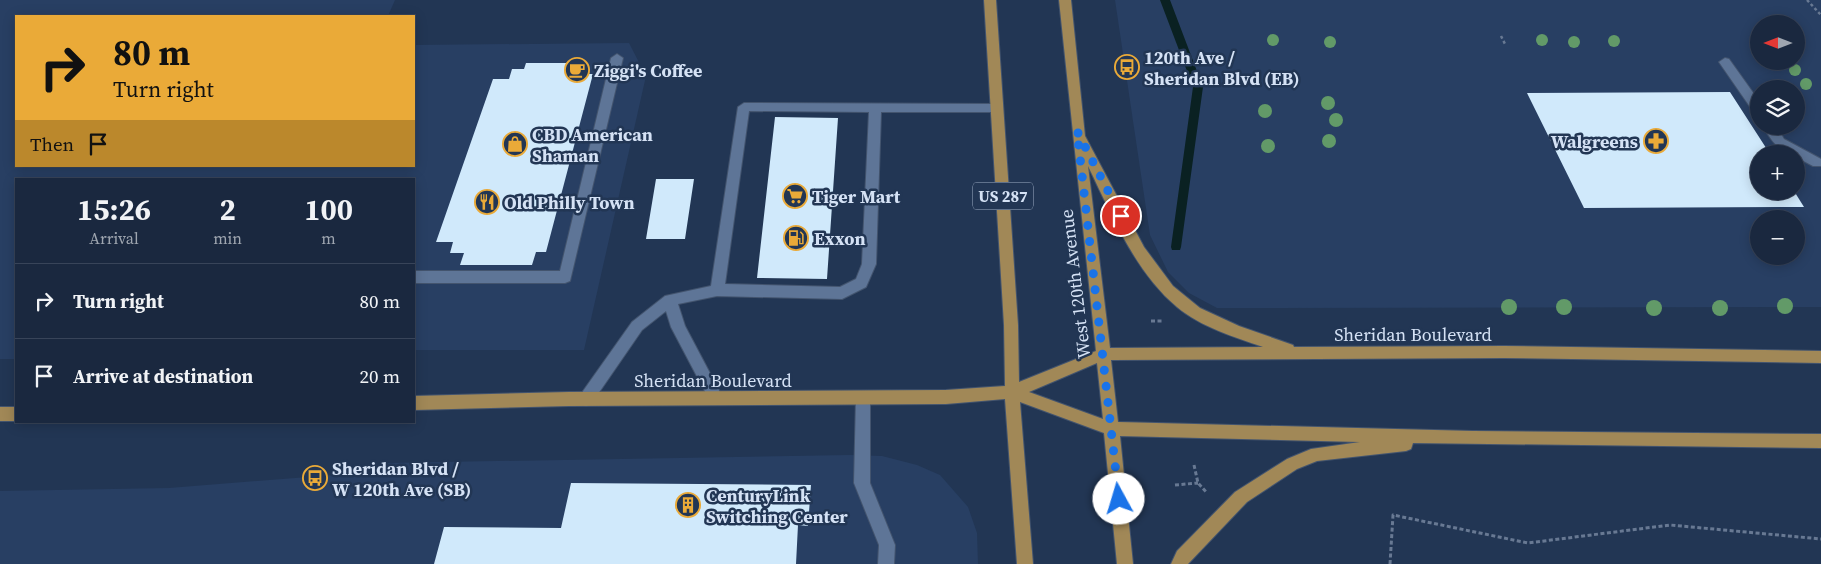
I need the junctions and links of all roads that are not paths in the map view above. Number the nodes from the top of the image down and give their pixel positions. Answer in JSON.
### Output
{"nodes":[{"id":1,"x":990,"y":0,"type":"edge"},
{"id":2,"x":1065,"y":0,"type":"edge"},
{"id":3,"x":617,"y":58,"type":"dead end"},
{"id":4,"x":1725,"y":62,"type":"dead end"},
{"id":5,"x":1750,"y":98,"type":"edge"},
{"id":6,"x":875,"y":107,"type":"junction"},
{"id":7,"x":997,"y":108,"type":"junction"},
{"id":8,"x":1077,"y":131,"type":"junction"},
{"id":9,"x":1775,"y":135,"type":"edge"},
{"id":10,"x":1817,"y":163,"type":"dead end"},
{"id":11,"x":415,"y":277,"type":"edge"},
{"id":12,"x":717,"y":290,"type":"junction"},
{"id":13,"x":670,"y":300,"type":"junction"},
{"id":14,"x":1301,"y":352,"type":"junction"},
{"id":15,"x":1103,"y":354,"type":"junction"},
{"id":16,"x":1821,"y":357,"type":"edge"},
{"id":17,"x":1012,"y":392,"type":"junction"},
{"id":18,"x":716,"y":398,"type":"junction"},
{"id":19,"x":863,"y":398,"type":"junction"},
{"id":20,"x":586,"y":399,"type":"junction"},
{"id":21,"x":415,"y":403,"type":"edge"},
{"id":22,"x":0,"y":414,"type":"edge"},
{"id":23,"x":15,"y":414,"type":"edge"},
{"id":24,"x":1112,"y":429,"type":"junction"},
{"id":25,"x":1472,"y":438,"type":"junction"},
{"id":26,"x":1821,"y":441,"type":"edge"},
{"id":27,"x":886,"y":564,"type":"edge"},
{"id":28,"x":1025,"y":564,"type":"edge"},
{"id":29,"x":1125,"y":564,"type":"edge"},
{"id":30,"x":1179,"y":564,"type":"edge"}],
"edges":[{"from":1,"to":7,"type":"main road","number":"US 287"},
{"from":2,"to":8,"type":"main road","name":"West 120th Avenue"},
{"from":3,"to":11,"type":"lane"},
{"from":4,"to":5,"type":"lane"},
{"from":6,"to":7,"type":"lane"},
{"from":6,"to":12,"type":"lane"},
{"from":6,"to":12,"type":"lane"},
{"from":7,"to":17,"type":"main road","number":"US 287"},
{"from":8,"to":14,"type":"main road"},
{"from":8,"to":15,"type":"main road","name":"West 120th Avenue"},
{"from":9,"to":10,"type":"lane"},
{"from":12,"to":13,"type":"lane"},
{"from":13,"to":18,"type":"lane"},
{"from":13,"to":20,"type":"lane"},
{"from":14,"to":15,"type":"main road","name":"Sheridan Boulevard"},
{"from":14,"to":16,"type":"main road","name":"Sheridan Boulevard"},
{"from":15,"to":17,"type":"main road","name":"Sheridan Boulevard"},
{"from":15,"to":24,"type":"main road","name":"West 120th Avenue"},
{"from":17,"to":19,"type":"main road","name":"Sheridan Boulevard"},
{"from":17,"to":24,"type":"main road","name":"Sheridan Boulevard"},
{"from":17,"to":28,"type":"main road","number":"US 287"},
{"from":18,"to":19,"type":"main road","name":"Sheridan Boulevard"},
{"from":18,"to":20,"type":"main road","name":"Sheridan Boulevard"},
{"from":19,"to":27,"type":"lane"},
{"from":20,"to":21,"type":"main road","name":"Sheridan Boulevard"},
{"from":22,"to":23,"type":"main road"},
{"from":24,"to":25,"type":"main road","name":"Sheridan Boulevard"},
{"from":24,"to":29,"type":"main road","name":"West 120th Avenue"},
{"from":25,"to":26,"type":"main road","name":"Sheridan Boulevard"},
{"from":25,"to":30,"type":"main road"}]}
